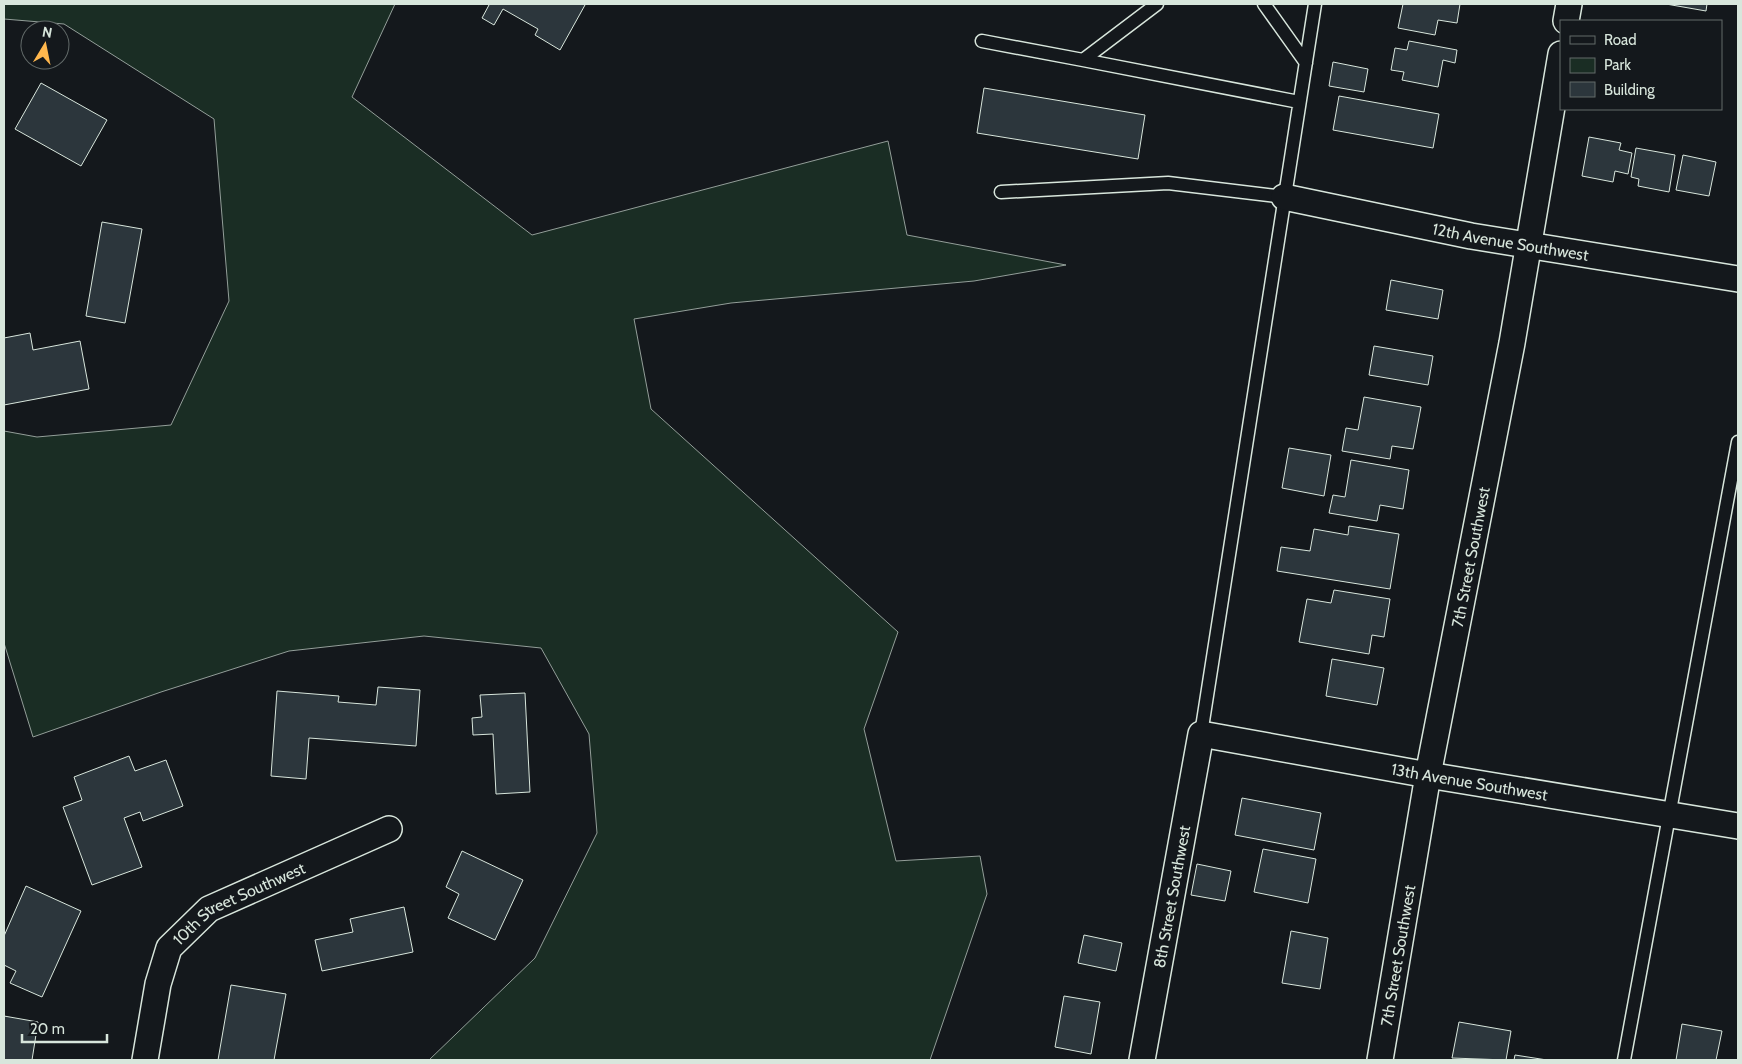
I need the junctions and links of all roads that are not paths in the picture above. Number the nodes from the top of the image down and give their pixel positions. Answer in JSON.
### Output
{"nodes":[{"id":1,"x":1157,"y":4,"type":"edge"},
{"id":2,"x":1264,"y":4,"type":"edge"},
{"id":3,"x":1315,"y":4,"type":"edge"},
{"id":4,"x":1569,"y":4,"type":"edge"},
{"id":5,"x":1566,"y":20,"type":"edge"},
{"id":6,"x":982,"y":41,"type":"dead end"},
{"id":7,"x":1082,"y":60,"type":"junction"},
{"id":8,"x":1560,"y":60,"type":"edge"},
{"id":9,"x":1306,"y":63,"type":"junction"},
{"id":10,"x":1299,"y":102,"type":"junction"},
{"id":11,"x":1001,"y":192,"type":"dead end"},
{"id":12,"x":1284,"y":198,"type":"junction"},
{"id":13,"x":1529,"y":245,"type":"junction"},
{"id":14,"x":1738,"y":279,"type":"edge"},
{"id":15,"x":1738,"y":442,"type":"edge"},
{"id":16,"x":1201,"y":734,"type":"junction"},
{"id":17,"x":1428,"y":775,"type":"junction"},
{"id":18,"x":1669,"y":814,"type":"junction"},
{"id":19,"x":1738,"y":826,"type":"edge"},
{"id":20,"x":389,"y":829,"type":"dead end"},
{"id":21,"x":145,"y":1060,"type":"edge"},
{"id":22,"x":1142,"y":1060,"type":"edge"},
{"id":23,"x":1380,"y":1060,"type":"edge"},
{"id":24,"x":1624,"y":1060,"type":"edge"}],
"edges":[{"from":1,"to":7,"type":"lane"},
{"from":2,"to":9,"type":"lane"},
{"from":3,"to":9,"type":"lane"},
{"from":4,"to":5,"type":"street"},
{"from":6,"to":7,"type":"lane"},
{"from":7,"to":10,"type":"lane"},
{"from":8,"to":13,"type":"street","name":"7th Street Southwest"},
{"from":9,"to":10,"type":"lane"},
{"from":10,"to":12,"type":"lane"},
{"from":11,"to":12,"type":"lane"},
{"from":12,"to":13,"type":"street","name":"12th Avenue Southwest"},
{"from":12,"to":16,"type":"lane"},
{"from":13,"to":14,"type":"street","name":"12th Avenue Southwest"},
{"from":13,"to":17,"type":"street","name":"7th Street Southwest"},
{"from":15,"to":18,"type":"lane"},
{"from":16,"to":17,"type":"street","name":"13th Avenue Southwest"},
{"from":16,"to":22,"type":"street","name":"8th Street Southwest"},
{"from":17,"to":18,"type":"street","name":"13th Avenue Southwest"},
{"from":17,"to":23,"type":"street","name":"7th Street Southwest"},
{"from":18,"to":19,"type":"street","name":"13th Avenue Southwest"},
{"from":18,"to":24,"type":"lane"},
{"from":20,"to":21,"type":"street","name":"10th Street Southwest"}]}
